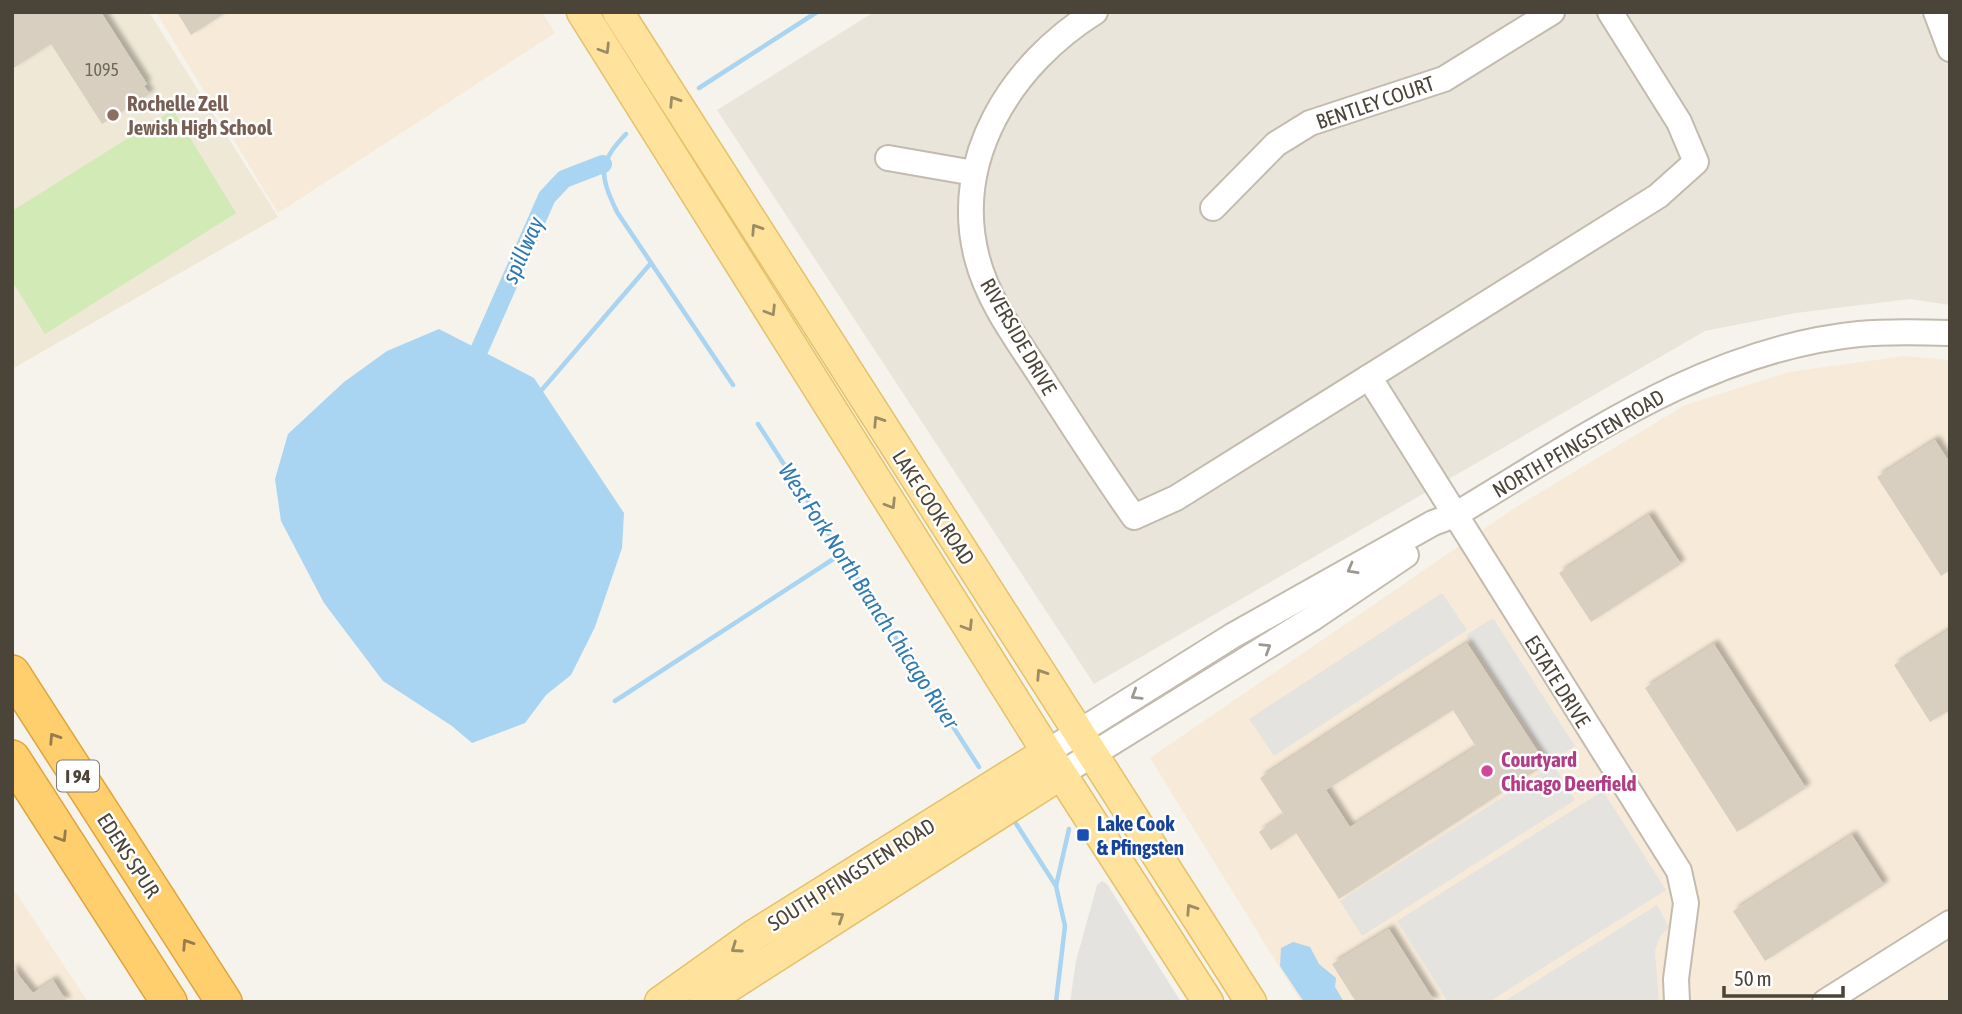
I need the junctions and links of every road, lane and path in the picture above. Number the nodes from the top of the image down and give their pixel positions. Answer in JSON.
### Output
{"nodes":[{"id":1,"x":582,"y":12,"type":"edge"},
{"id":2,"x":618,"y":12,"type":"edge"},
{"id":3,"x":1095,"y":12,"type":"edge"},
{"id":4,"x":1552,"y":12,"type":"edge"},
{"id":5,"x":1610,"y":12,"type":"edge"},
{"id":6,"x":1936,"y":12,"type":"edge"},
{"id":7,"x":1950,"y":49,"type":"edge"},
{"id":8,"x":888,"y":158,"type":"dead end"},
{"id":9,"x":974,"y":173,"type":"junction"},
{"id":10,"x":1213,"y":208,"type":"dead end"},
{"id":11,"x":1950,"y":333,"type":"edge"},
{"id":12,"x":1369,"y":377,"type":"junction"},
{"id":13,"x":1455,"y":515,"type":"junction"},
{"id":14,"x":12,"y":673,"type":"edge"},
{"id":15,"x":1085,"y":743,"type":"junction"},
{"id":16,"x":12,"y":758,"type":"edge"},
{"id":17,"x":1054,"y":763,"type":"junction"},
{"id":18,"x":970,"y":816,"type":"junction"},
{"id":19,"x":1950,"y":923,"type":"edge"},
{"id":20,"x":169,"y":1002,"type":"edge"},
{"id":21,"x":224,"y":1002,"type":"edge"},
{"id":22,"x":660,"y":1002,"type":"edge"},
{"id":23,"x":705,"y":1002,"type":"edge"},
{"id":24,"x":1208,"y":1002,"type":"edge"},
{"id":25,"x":1251,"y":1002,"type":"edge"},
{"id":26,"x":1677,"y":1002,"type":"edge"},
{"id":27,"x":1825,"y":1002,"type":"edge"}],
"edges":[{"from":1,"to":17,"type":"main road","name":"LAKE COOK ROAD","one_way":true},
{"from":15,"to":2,"type":"main road","name":"LAKE COOK ROAD","one_way":true},
{"from":3,"to":9,"type":"street","name":"RIVERSIDE DRIVE"},
{"from":4,"to":10,"type":"street","name":"BENTLEY COURT"},
{"from":5,"to":12,"type":"street"},
{"from":6,"to":7,"type":"street"},
{"from":8,"to":9,"type":"street"},
{"from":9,"to":12,"type":"street","name":"RIVERSIDE DRIVE"},
{"from":11,"to":13,"type":"street","name":"NORTH PFINGSTEN ROAD"},
{"from":12,"to":13,"type":"street","name":"ESTATE DRIVE"},
{"from":13,"to":15,"type":"street","name":"NORTH PFINGSTEN ROAD"},
{"from":13,"to":26,"type":"street","name":"ESTATE DRIVE"},
{"from":21,"to":14,"type":"highway","name":"EDENS SPUR","number":"I 94","one_way":true},
{"from":15,"to":17,"type":"street","name":"NORTH PFINGSTEN ROAD"},
{"from":25,"to":15,"type":"main road","name":"LAKE COOK ROAD","one_way":true},
{"from":16,"to":20,"type":"highway","number":"I 94","one_way":true},
{"from":17,"to":18,"type":"main road","name":"SOUTH PFINGSTEN ROAD"},
{"from":17,"to":24,"type":"main road","name":"LAKE COOK ROAD"},
{"from":18,"to":22,"type":"main road","name":"SOUTH PFINGSTEN ROAD","one_way":true},
{"from":23,"to":18,"type":"main road","name":"SOUTH PFINGSTEN ROAD","one_way":true},
{"from":19,"to":27,"type":"street"}]}
